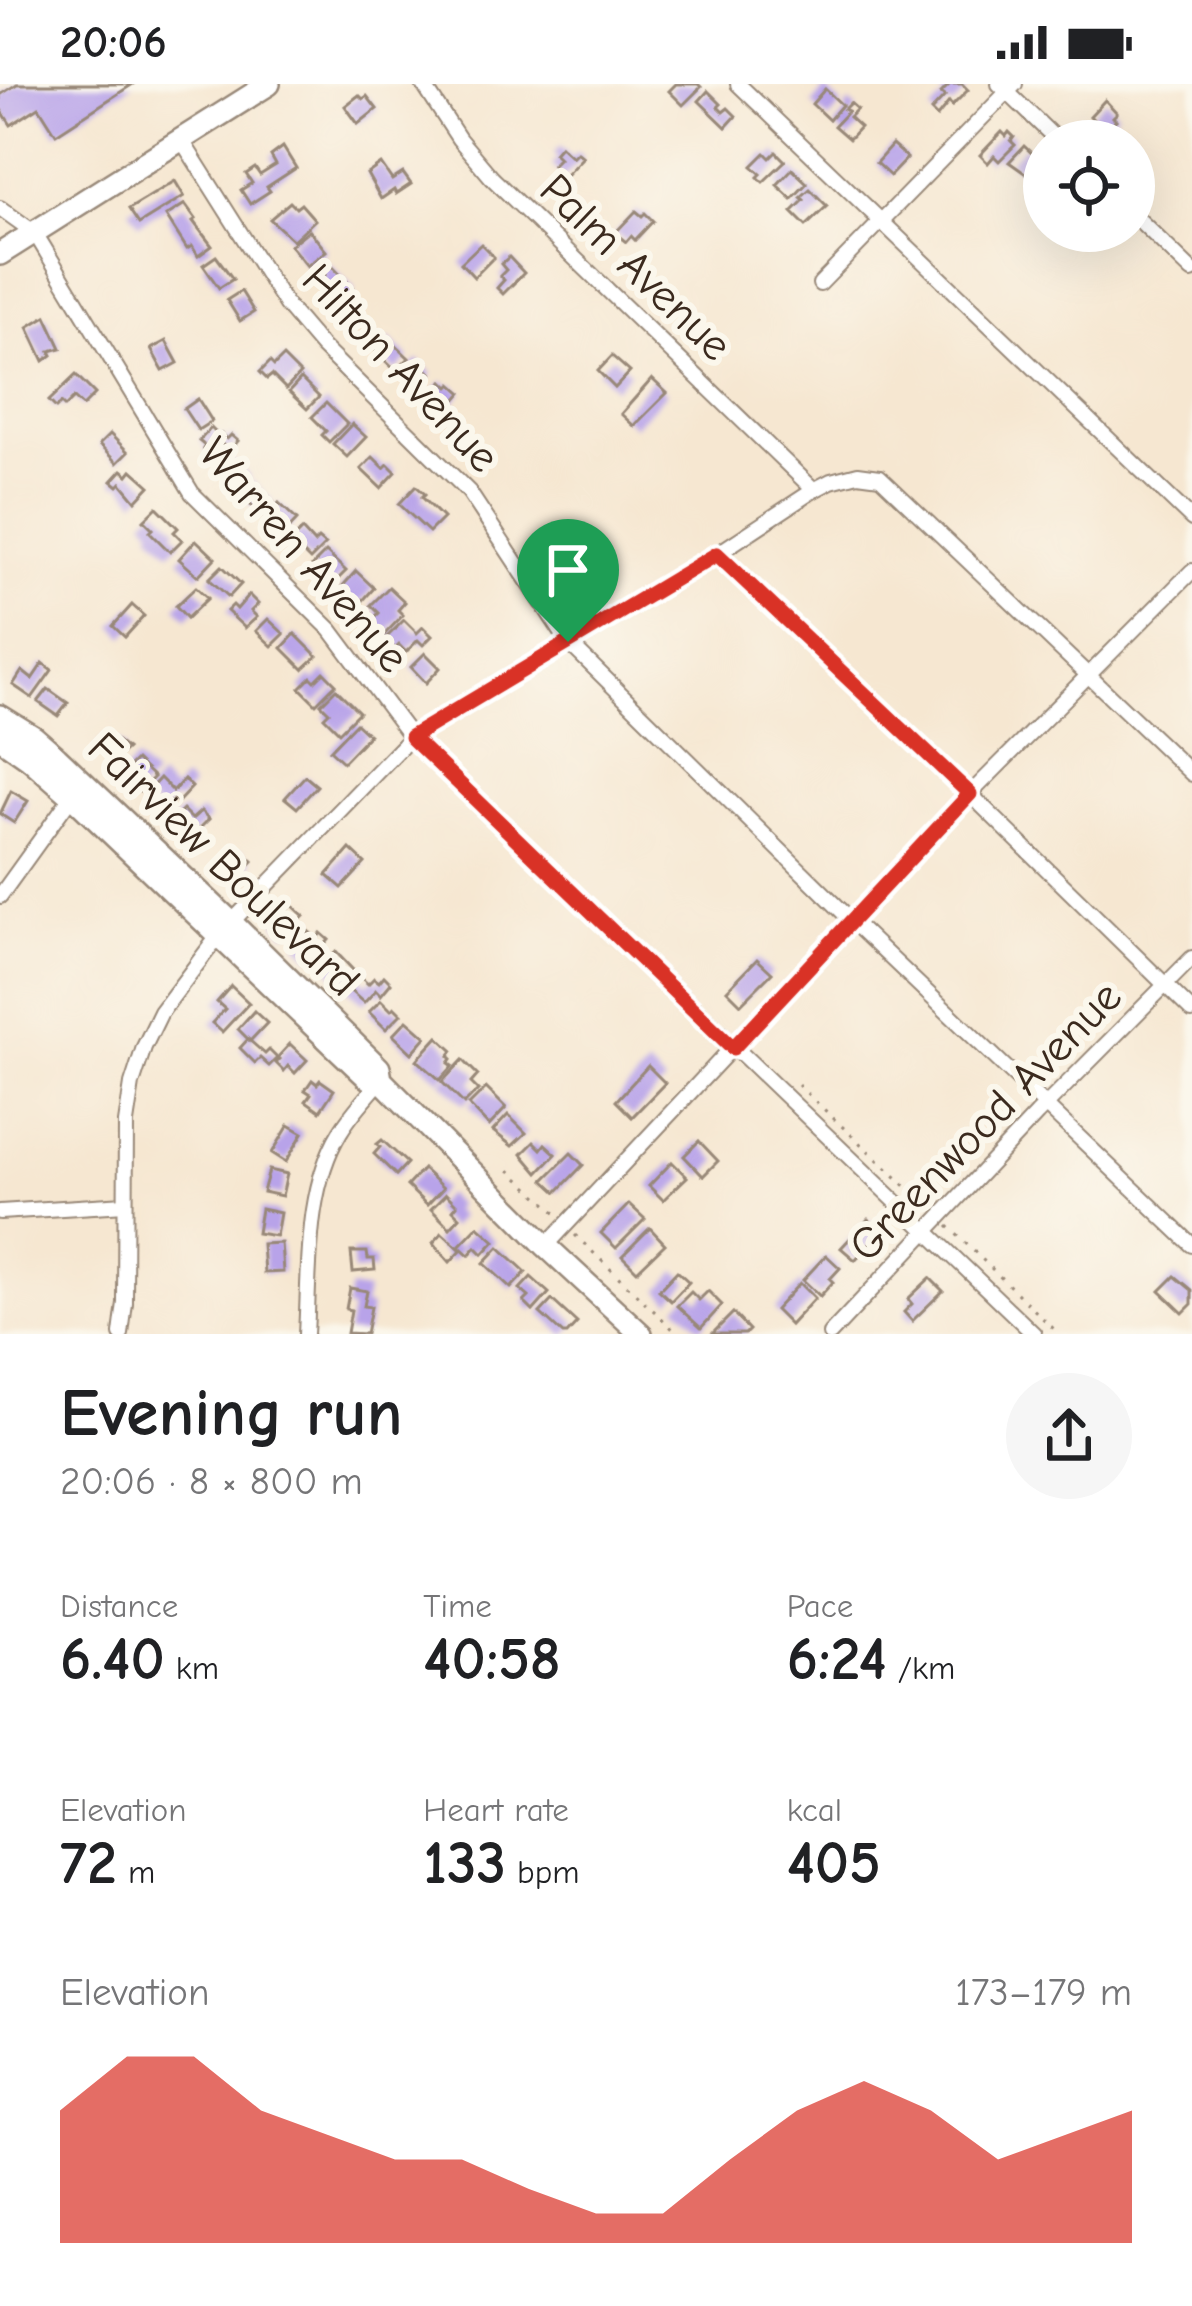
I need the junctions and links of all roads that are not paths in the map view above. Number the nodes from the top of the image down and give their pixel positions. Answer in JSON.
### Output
{"nodes":[{"id":1,"x":269,"y":84,"type":"edge"},
{"id":2,"x":423,"y":84,"type":"edge"},
{"id":3,"x":738,"y":84,"type":"edge"},
{"id":4,"x":1007,"y":87,"type":"edge"},
{"id":5,"x":1038,"y":120,"type":"edge"},
{"id":6,"x":181,"y":139,"type":"junction"},
{"id":7,"x":0,"y":208,"type":"edge"},
{"id":8,"x":881,"y":219,"type":"junction"},
{"id":9,"x":35,"y":233,"type":"junction"},
{"id":10,"x":1155,"y":235,"type":"edge"},
{"id":11,"x":0,"y":254,"type":"edge"},
{"id":12,"x":1192,"y":271,"type":"edge"},
{"id":13,"x":820,"y":284,"type":"dead end"},
{"id":14,"x":814,"y":490,"type":"junction"},
{"id":15,"x":1192,"y":519,"type":"edge"},
{"id":16,"x":717,"y":554,"type":"junction"},
{"id":17,"x":1192,"y":572,"type":"edge"},
{"id":18,"x":568,"y":642,"type":"junction"},
{"id":19,"x":1087,"y":676,"type":"junction"},
{"id":20,"x":0,"y":716,"type":"edge"},
{"id":21,"x":411,"y":737,"type":"junction"},
{"id":22,"x":0,"y":738,"type":"edge"},
{"id":23,"x":1192,"y":774,"type":"edge"},
{"id":24,"x":78,"y":789,"type":"junction"},
{"id":25,"x":970,"y":794,"type":"junction"},
{"id":26,"x":0,"y":896,"type":"edge"},
{"id":27,"x":852,"y":921,"type":"junction"},
{"id":28,"x":225,"y":928,"type":"junction"},
{"id":29,"x":1192,"y":958,"type":"edge"},
{"id":30,"x":1165,"y":986,"type":"junction"},
{"id":31,"x":1192,"y":1011,"type":"edge"},
{"id":32,"x":733,"y":1048,"type":"junction"},
{"id":33,"x":381,"y":1080,"type":"junction"},
{"id":34,"x":1044,"y":1106,"type":"junction"},
{"id":35,"x":125,"y":1204,"type":"junction"},
{"id":36,"x":0,"y":1213,"type":"edge"},
{"id":37,"x":928,"y":1232,"type":"junction"},
{"id":38,"x":1192,"y":1245,"type":"edge"},
{"id":39,"x":546,"y":1246,"type":"junction"},
{"id":40,"x":121,"y":1334,"type":"edge"},
{"id":41,"x":306,"y":1334,"type":"edge"},
{"id":42,"x":641,"y":1334,"type":"edge"},
{"id":43,"x":830,"y":1334,"type":"edge"},
{"id":44,"x":1034,"y":1334,"type":"edge"}],
"edges":[{"from":1,"to":6,"type":"street"},
{"from":2,"to":14,"type":"street","name":"Palm Avenue"},
{"from":3,"to":8,"type":"street"},
{"from":4,"to":5,"type":"street"},
{"from":4,"to":8,"type":"street"},
{"from":6,"to":9,"type":"street"},
{"from":6,"to":18,"type":"street","name":"Hilton Avenue"},
{"from":7,"to":9,"type":"street"},
{"from":8,"to":13,"type":"street"},
{"from":8,"to":15,"type":"street"},
{"from":9,"to":11,"type":"street"},
{"from":9,"to":21,"type":"street","name":"Warren Avenue"},
{"from":10,"to":12,"type":"street"},
{"from":14,"to":16,"type":"street"},
{"from":14,"to":19,"type":"street"},
{"from":16,"to":18,"type":"street"},
{"from":16,"to":25,"type":"street"},
{"from":17,"to":19,"type":"street"},
{"from":18,"to":21,"type":"street"},
{"from":18,"to":27,"type":"street","name":"Hilton Avenue"},
{"from":19,"to":23,"type":"street"},
{"from":19,"to":25,"type":"street"},
{"from":20,"to":24,"type":"street","name":"Fairview Boulevard"},
{"from":21,"to":28,"type":"street"},
{"from":21,"to":32,"type":"street","name":"Warren Avenue"},
{"from":22,"to":24,"type":"street","name":"Fairview Boulevard"},
{"from":24,"to":26,"type":"street"},
{"from":24,"to":28,"type":"street","name":"Fairview Boulevard"},
{"from":25,"to":27,"type":"street"},
{"from":25,"to":30,"type":"street"},
{"from":27,"to":32,"type":"street"},
{"from":27,"to":34,"type":"street","name":"Hilton Avenue"},
{"from":28,"to":33,"type":"street","name":"Fairview Boulevard"},
{"from":28,"to":35,"type":"street"},
{"from":29,"to":30,"type":"street","name":"Greenwood Avenue"},
{"from":30,"to":31,"type":"street"},
{"from":30,"to":34,"type":"street","name":"Greenwood Avenue"},
{"from":32,"to":37,"type":"street","name":"Warren Avenue"},
{"from":32,"to":39,"type":"street"},
{"from":33,"to":39,"type":"street","name":"Fairview Boulevard"},
{"from":33,"to":41,"type":"street"},
{"from":34,"to":37,"type":"street","name":"Greenwood Avenue"},
{"from":34,"to":38,"type":"street","name":"Hilton Avenue"},
{"from":35,"to":36,"type":"street"},
{"from":35,"to":40,"type":"street"},
{"from":37,"to":43,"type":"street","name":"Greenwood Avenue"},
{"from":37,"to":44,"type":"street","name":"Warren Avenue"},
{"from":39,"to":42,"type":"street","name":"Fairview Boulevard"}]}
